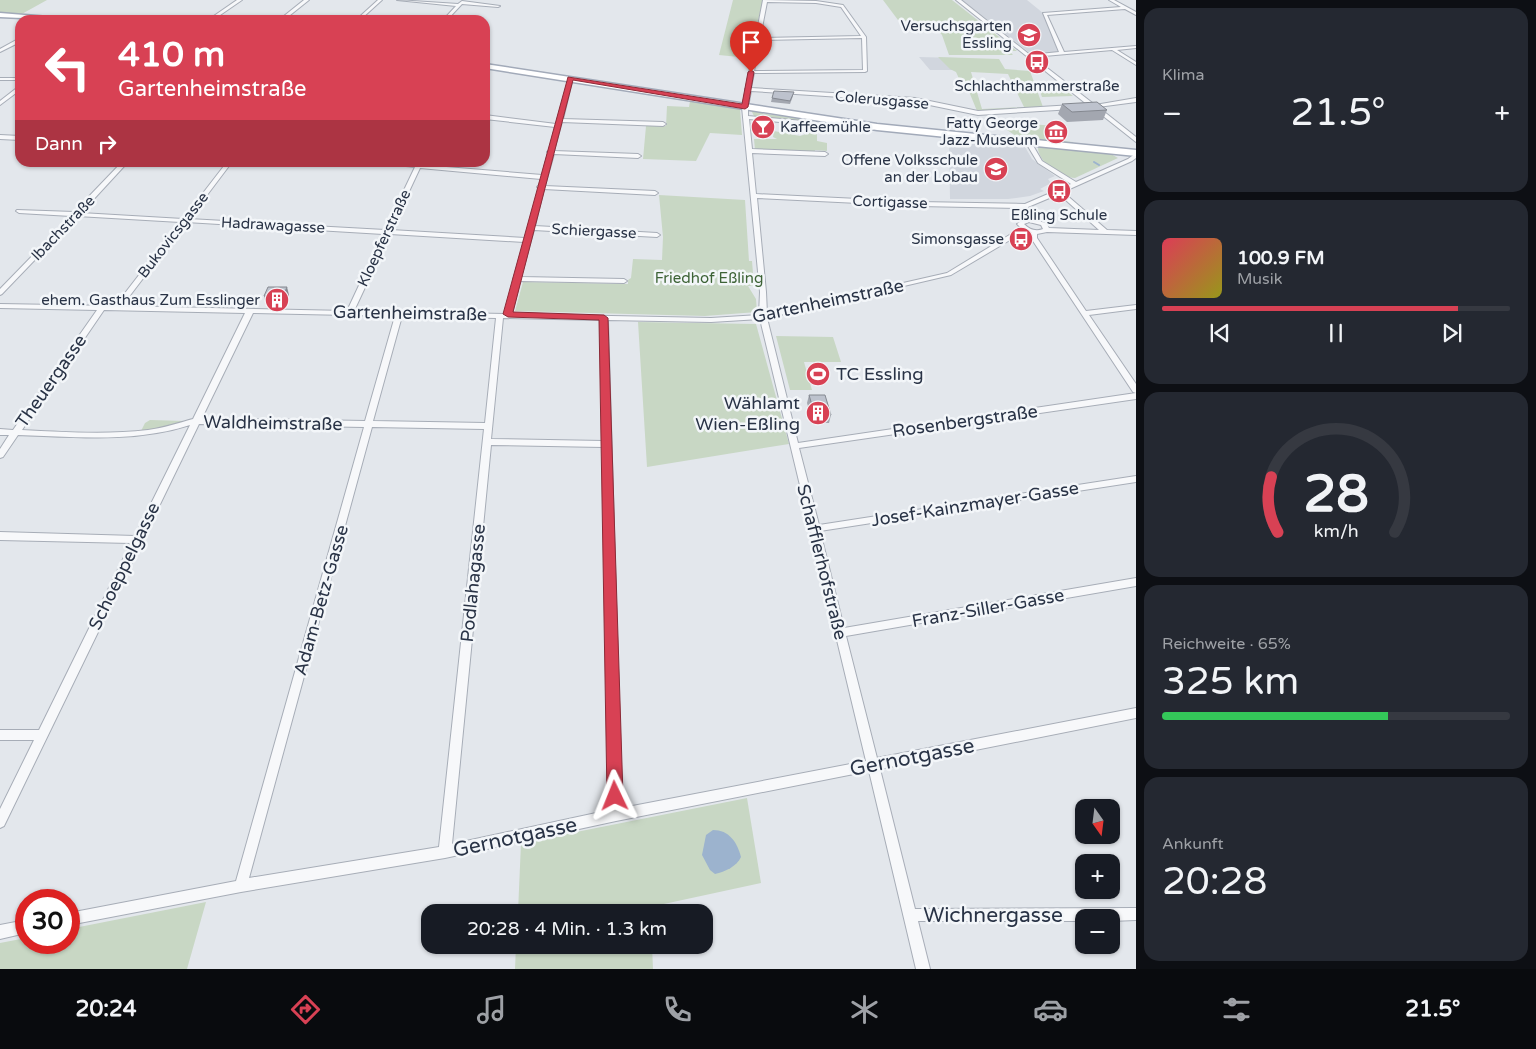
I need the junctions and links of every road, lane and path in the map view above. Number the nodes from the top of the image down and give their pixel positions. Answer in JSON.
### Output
{"nodes":[{"id":1,"x":240,"y":0,"type":"edge"},
{"id":2,"x":307,"y":0,"type":"edge"},
{"id":3,"x":380,"y":0,"type":"edge"},
{"id":4,"x":399,"y":0,"type":"edge"},
{"id":5,"x":450,"y":0,"type":"edge"},
{"id":6,"x":958,"y":0,"type":"edge"},
{"id":7,"x":1112,"y":0,"type":"edge"},
{"id":8,"x":765,"y":1,"type":"edge"},
{"id":9,"x":462,"y":2,"type":"edge"},
{"id":10,"x":498,"y":6,"type":"dead end"},
{"id":11,"x":1126,"y":8,"type":"junction"},
{"id":12,"x":1135,"y":13,"type":"edge"},
{"id":13,"x":0,"y":15,"type":"edge"},
{"id":14,"x":218,"y":15,"type":"edge"},
{"id":15,"x":288,"y":15,"type":"edge"},
{"id":16,"x":364,"y":15,"type":"edge"},
{"id":17,"x":450,"y":15,"type":"edge"},
{"id":18,"x":15,"y":16,"type":"edge"},
{"id":19,"x":864,"y":38,"type":"junction"},
{"id":20,"x":757,"y":39,"type":"junction"},
{"id":21,"x":15,"y":43,"type":"edge"},
{"id":22,"x":1136,"y":47,"type":"edge"},
{"id":23,"x":1113,"y":49,"type":"junction"},
{"id":24,"x":0,"y":51,"type":"edge"},
{"id":25,"x":1062,"y":53,"type":"junction"},
{"id":26,"x":1029,"y":56,"type":"junction"},
{"id":27,"x":1136,"y":64,"type":"edge"},
{"id":28,"x":490,"y":67,"type":"edge"},
{"id":29,"x":751,"y":72,"type":"junction"},
{"id":30,"x":571,"y":78,"type":"junction"},
{"id":31,"x":0,"y":79,"type":"edge"},
{"id":32,"x":15,"y":80,"type":"edge"},
{"id":33,"x":747,"y":89,"type":"junction"},
{"id":34,"x":15,"y":92,"type":"edge"},
{"id":35,"x":1136,"y":100,"type":"edge"},
{"id":36,"x":0,"y":103,"type":"edge"},
{"id":37,"x":745,"y":107,"type":"junction"},
{"id":38,"x":1094,"y":107,"type":"junction"},
{"id":39,"x":747,"y":117,"type":"junction"},
{"id":40,"x":490,"y":118,"type":"edge"},
{"id":41,"x":558,"y":123,"type":"junction"},
{"id":42,"x":663,"y":124,"type":"dead end"},
{"id":43,"x":877,"y":127,"type":"junction"},
{"id":44,"x":0,"y":137,"type":"edge"},
{"id":45,"x":15,"y":138,"type":"edge"},
{"id":46,"x":1136,"y":140,"type":"edge"},
{"id":47,"x":1029,"y":143,"type":"junction"},
{"id":48,"x":750,"y":151,"type":"junction"},
{"id":49,"x":550,"y":152,"type":"junction"},
{"id":50,"x":825,"y":154,"type":"dead end"},
{"id":51,"x":638,"y":156,"type":"dead end"},
{"id":52,"x":1129,"y":156,"type":"edge"},
{"id":53,"x":121,"y":167,"type":"edge"},
{"id":54,"x":226,"y":167,"type":"edge"},
{"id":55,"x":418,"y":167,"type":"edge"},
{"id":56,"x":445,"y":167,"type":"edge"},
{"id":57,"x":542,"y":178,"type":"junction"},
{"id":58,"x":1074,"y":184,"type":"junction"},
{"id":59,"x":540,"y":187,"type":"junction"},
{"id":60,"x":1059,"y":191,"type":"junction"},
{"id":61,"x":655,"y":193,"type":"dead end"},
{"id":62,"x":754,"y":196,"type":"junction"},
{"id":63,"x":952,"y":204,"type":"joint"},
{"id":64,"x":1026,"y":206,"type":"junction"},
{"id":65,"x":19,"y":211,"type":"dead end"},
{"id":66,"x":75,"y":214,"type":"junction"},
{"id":67,"x":184,"y":220,"type":"junction"},
{"id":68,"x":1028,"y":220,"type":"junction"},
{"id":69,"x":531,"y":228,"type":"junction"},
{"id":70,"x":1024,"y":229,"type":"junction"},
{"id":71,"x":1046,"y":230,"type":"junction"},
{"id":72,"x":386,"y":232,"type":"junction"},
{"id":73,"x":1033,"y":232,"type":"junction"},
{"id":74,"x":1106,"y":233,"type":"junction"},
{"id":75,"x":1136,"y":233,"type":"edge"},
{"id":76,"x":657,"y":235,"type":"dead end"},
{"id":77,"x":1016,"y":236,"type":"junction"},
{"id":78,"x":527,"y":240,"type":"junction"},
{"id":79,"x":516,"y":279,"type":"junction"},
{"id":80,"x":624,"y":281,"type":"dead end"},
{"id":81,"x":0,"y":293,"type":"edge"},
{"id":82,"x":0,"y":306,"type":"edge"},
{"id":83,"x":1136,"y":307,"type":"edge"},
{"id":84,"x":102,"y":308,"type":"junction"},
{"id":85,"x":117,"y":308,"type":"junction"},
{"id":86,"x":250,"y":311,"type":"junction"},
{"id":87,"x":349,"y":313,"type":"junction"},
{"id":88,"x":1084,"y":313,"type":"junction"},
{"id":89,"x":399,"y":314,"type":"junction"},
{"id":90,"x":504,"y":314,"type":"junction"},
{"id":91,"x":764,"y":317,"type":"junction"},
{"id":92,"x":604,"y":318,"type":"junction"},
{"id":93,"x":1136,"y":390,"type":"edge"},
{"id":94,"x":1136,"y":396,"type":"edge"},
{"id":95,"x":195,"y":421,"type":"junction"},
{"id":96,"x":370,"y":424,"type":"junction"},
{"id":97,"x":488,"y":426,"type":"junction"},
{"id":98,"x":0,"y":432,"type":"edge"},
{"id":99,"x":15,"y":432,"type":"junction"},
{"id":100,"x":487,"y":442,"type":"junction"},
{"id":101,"x":606,"y":444,"type":"junction"},
{"id":102,"x":794,"y":446,"type":"junction"},
{"id":103,"x":0,"y":454,"type":"edge"},
{"id":104,"x":1136,"y":479,"type":"edge"},
{"id":105,"x":814,"y":529,"type":"junction"},
{"id":106,"x":0,"y":536,"type":"edge"},
{"id":107,"x":136,"y":540,"type":"junction"},
{"id":108,"x":1136,"y":582,"type":"edge"},
{"id":109,"x":839,"y":633,"type":"junction"},
{"id":110,"x":1136,"y":713,"type":"edge"},
{"id":111,"x":42,"y":734,"type":"junction"},
{"id":112,"x":0,"y":735,"type":"edge"},
{"id":113,"x":873,"y":765,"type":"junction"},
{"id":114,"x":616,"y":815,"type":"junction"},
{"id":115,"x":0,"y":822,"type":"edge"},
{"id":116,"x":445,"y":852,"type":"junction"},
{"id":117,"x":241,"y":886,"type":"junction"},
{"id":118,"x":1136,"y":914,"type":"edge"},
{"id":119,"x":910,"y":915,"type":"junction"},
{"id":120,"x":80,"y":917,"type":"edge"},
{"id":121,"x":15,"y":929,"type":"edge"},
{"id":122,"x":0,"y":932,"type":"edge"},
{"id":123,"x":923,"y":969,"type":"edge"}],
"edges":[{"from":1,"to":14,"type":"street"},
{"from":2,"to":15,"type":"street"},
{"from":3,"to":16,"type":"street"},
{"from":4,"to":9,"type":"street"},
{"from":5,"to":9,"type":"street"},
{"from":6,"to":26,"type":"street"},
{"from":7,"to":11,"type":"street"},
{"from":8,"to":19,"type":"street"},
{"from":8,"to":20,"type":"street","name":"Schafflerhofstraße"},
{"from":9,"to":10,"type":"street"},
{"from":9,"to":17,"type":"street"},
{"from":11,"to":12,"type":"street"},
{"from":11,"to":25,"type":"street"},
{"from":13,"to":18,"type":"main road"},
{"from":19,"to":20,"type":"street"},
{"from":19,"to":29,"type":"street"},
{"from":20,"to":29,"type":"street","name":"Schafflerhofstraße"},
{"from":21,"to":24,"type":"street"},
{"from":22,"to":23,"type":"street"},
{"from":23,"to":25,"type":"street"},
{"from":23,"to":27,"type":"street"},
{"from":25,"to":26,"type":"street"},
{"from":26,"to":38,"type":"street"},
{"from":28,"to":30,"type":"main road"},
{"from":29,"to":33,"type":"street","name":"Schafflerhofstraße"},
{"from":30,"to":37,"type":"main road"},
{"from":30,"to":41,"type":"street","name":"Podlahagasse"},
{"from":31,"to":32,"type":"street"},
{"from":33,"to":37,"type":"street","name":"Schafflerhofstraße"},
{"from":33,"to":38,"type":"street","name":"Colerusgasse"},
{"from":34,"to":36,"type":"street"},
{"from":35,"to":38,"type":"street","name":"Colerusgasse"},
{"from":37,"to":39,"type":"street","name":"Schafflerhofstraße"},
{"from":37,"to":43,"type":"main road"},
{"from":38,"to":46,"type":"street"},
{"from":39,"to":43,"type":"street"},
{"from":39,"to":48,"type":"street","name":"Schafflerhofstraße"},
{"from":40,"to":41,"type":"street"},
{"from":41,"to":42,"type":"street"},
{"from":41,"to":49,"type":"street","name":"Podlahagasse"},
{"from":43,"to":47,"type":"main road"},
{"from":44,"to":45,"type":"street"},
{"from":47,"to":52,"type":"main road"},
{"from":47,"to":58,"type":"street"},
{"from":48,"to":50,"type":"street"},
{"from":48,"to":62,"type":"street","name":"Schafflerhofstraße"},
{"from":49,"to":51,"type":"street"},
{"from":49,"to":57,"type":"street","name":"Podlahagasse"},
{"from":52,"to":58,"type":"street"},
{"from":53,"to":66,"type":"street","name":"Ibachstraße"},
{"from":54,"to":67,"type":"street","name":"Bukovicsgasse"},
{"from":55,"to":72,"type":"street","name":"Kloepferstraße"},
{"from":56,"to":57,"type":"street"},
{"from":57,"to":59,"type":"street","name":"Podlahagasse"},
{"from":58,"to":60,"type":"street"},
{"from":59,"to":61,"type":"street"},
{"from":59,"to":69,"type":"street","name":"Podlahagasse"},
{"from":60,"to":64,"type":"street"},
{"from":60,"to":74,"type":"street"},
{"from":62,"to":63,"type":"street","name":"Cortigasse"},
{"from":62,"to":91,"type":"street","name":"Schafflerhofstraße"},
{"from":63,"to":64,"type":"street","name":"Cortigasse"},
{"from":64,"to":68,"type":"street"},
{"from":65,"to":66,"type":"street","name":"Hadrawagasse"},
{"from":66,"to":67,"type":"street","name":"Hadrawagasse"},
{"from":66,"to":81,"type":"street","name":"Ibachstraße"},
{"from":67,"to":72,"type":"street","name":"Hadrawagasse"},
{"from":67,"to":85,"type":"street","name":"Bukovicsgasse"},
{"from":68,"to":70,"type":"street","name":"Gartenheimstraße"},
{"from":68,"to":71,"type":"street"},
{"from":69,"to":76,"type":"street","name":"Schiergasse"},
{"from":69,"to":78,"type":"street","name":"Podlahagasse"},
{"from":70,"to":73,"type":"street"},
{"from":70,"to":77,"type":"street","name":"Gartenheimstraße"},
{"from":71,"to":73,"type":"street","name":"Gartenheimstraße"},
{"from":71,"to":74,"type":"street"},
{"from":72,"to":78,"type":"street","name":"Hadrawagasse"},
{"from":72,"to":87,"type":"street","name":"Kloepferstraße"},
{"from":73,"to":77,"type":"street","name":"Gartenheimstraße"},
{"from":73,"to":88,"type":"street"},
{"from":74,"to":75,"type":"street"},
{"from":77,"to":91,"type":"street","name":"Gartenheimstraße"},
{"from":78,"to":79,"type":"street","name":"Podlahagasse"},
{"from":79,"to":80,"type":"street"},
{"from":79,"to":90,"type":"street","name":"Podlahagasse"},
{"from":82,"to":84,"type":"street","name":"Gartenheimstraße"},
{"from":83,"to":88,"type":"street"},
{"from":84,"to":85,"type":"street","name":"Gartenheimstraße"},
{"from":84,"to":99,"type":"street","name":"Theuergasse"},
{"from":85,"to":86,"type":"street","name":"Gartenheimstraße"},
{"from":86,"to":87,"type":"street","name":"Gartenheimstraße"},
{"from":86,"to":95,"type":"street","name":"Schoeppelgasse"},
{"from":87,"to":89,"type":"street","name":"Gartenheimstraße"},
{"from":88,"to":93,"type":"street"},
{"from":89,"to":90,"type":"street","name":"Gartenheimstraße"},
{"from":89,"to":96,"type":"street","name":"Adam-Betz-Gasse"},
{"from":90,"to":92,"type":"street","name":"Gartenheimstraße"},
{"from":90,"to":97,"type":"street","name":"Podlahagasse"},
{"from":91,"to":92,"type":"street","name":"Gartenheimstraße"},
{"from":91,"to":102,"type":"street","name":"Schafflerhofstraße"},
{"from":92,"to":101,"type":"street"},
{"from":94,"to":102,"type":"street","name":"Rosenbergstraße"},
{"from":95,"to":96,"type":"street","name":"Waldheimstraße"},
{"from":95,"to":99,"type":"street","name":"Waldheimstraße"},
{"from":95,"to":107,"type":"street","name":"Schoeppelgasse"},
{"from":96,"to":97,"type":"street","name":"Waldheimstraße"},
{"from":96,"to":117,"type":"street","name":"Adam-Betz-Gasse"},
{"from":97,"to":100,"type":"street","name":"Podlahagasse"},
{"from":98,"to":99,"type":"street","name":"Waldheimstraße"},
{"from":99,"to":103,"type":"street","name":"Theuergasse"},
{"from":100,"to":101,"type":"street"},
{"from":100,"to":116,"type":"street","name":"Podlahagasse"},
{"from":101,"to":114,"type":"street"},
{"from":102,"to":105,"type":"street","name":"Schafflerhofstraße"},
{"from":104,"to":105,"type":"street","name":"Josef-Kainzmayer-Gasse"},
{"from":105,"to":109,"type":"street","name":"Schafflerhofstraße"},
{"from":106,"to":107,"type":"street"},
{"from":107,"to":111,"type":"street","name":"Schoeppelgasse"},
{"from":108,"to":109,"type":"street","name":"Franz-Siller-Gasse"},
{"from":109,"to":113,"type":"street","name":"Schafflerhofstraße"},
{"from":110,"to":113,"type":"street","name":"Gernotgasse"},
{"from":111,"to":112,"type":"street"},
{"from":111,"to":115,"type":"street","name":"Schoeppelgasse"},
{"from":113,"to":114,"type":"street","name":"Gernotgasse"},
{"from":113,"to":119,"type":"street","name":"Schafflerhofstraße"},
{"from":114,"to":116,"type":"street","name":"Gernotgasse"},
{"from":116,"to":117,"type":"street","name":"Gernotgasse"},
{"from":117,"to":120,"type":"street","name":"Gernotgasse"},
{"from":118,"to":119,"type":"street","name":"Wichnergasse"},
{"from":119,"to":123,"type":"street","name":"Schafflerhofstraße"},
{"from":121,"to":122,"type":"street"}]}
